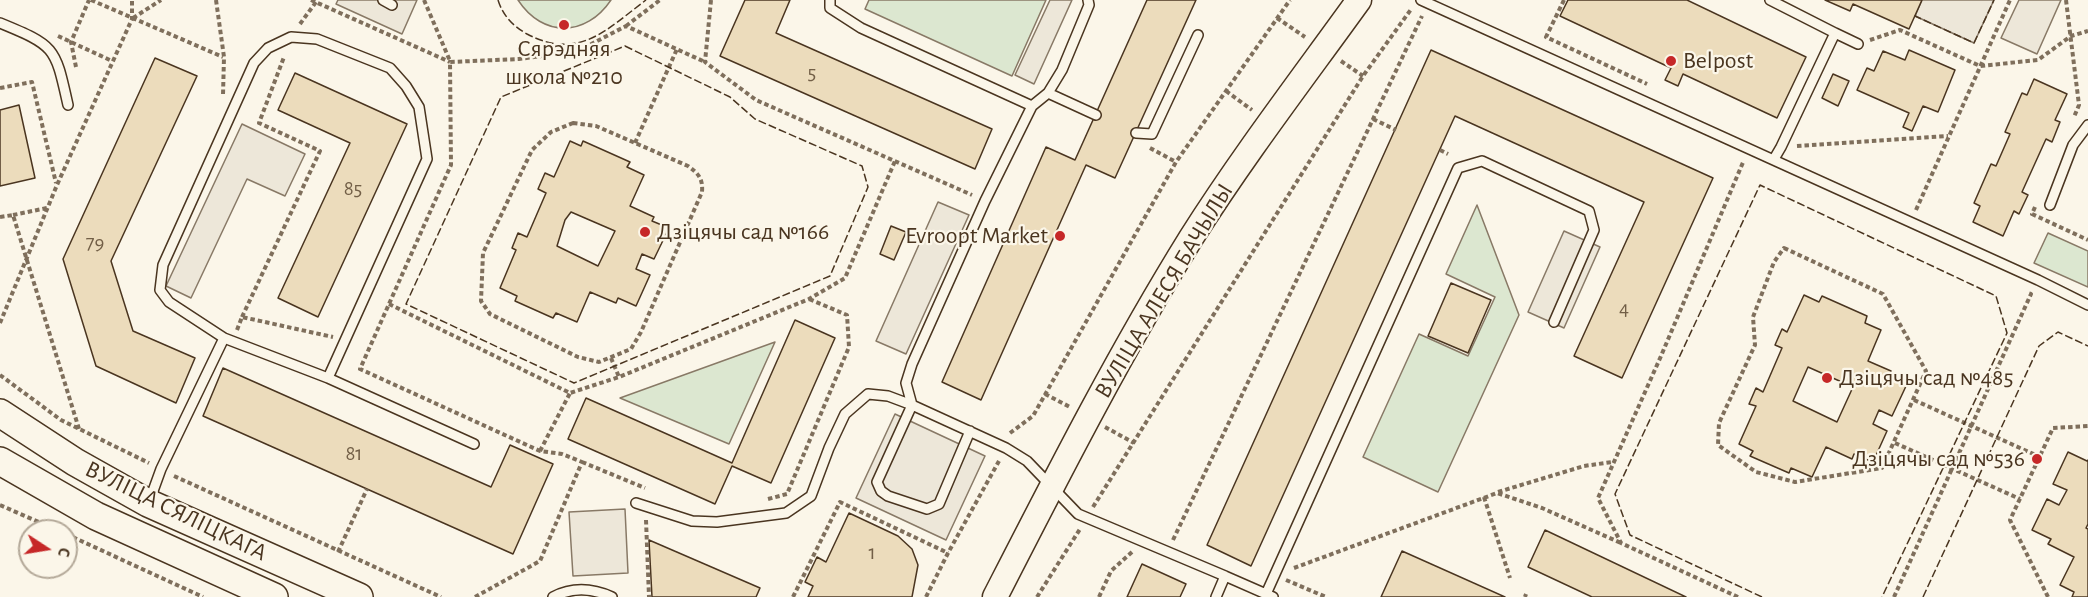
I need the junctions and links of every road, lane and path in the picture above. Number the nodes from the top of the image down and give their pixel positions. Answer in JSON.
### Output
{"nodes":[{"id":1,"x":90,"y":0,"type":"edge"},
{"id":2,"x":132,"y":0,"type":"edge"},
{"id":3,"x":161,"y":0,"type":"edge"},
{"id":4,"x":216,"y":0,"type":"edge"},
{"id":5,"x":383,"y":0,"type":"edge"},
{"id":6,"x":424,"y":0,"type":"edge"},
{"id":7,"x":660,"y":0,"type":"edge"},
{"id":8,"x":711,"y":0,"type":"edge"},
{"id":9,"x":830,"y":0,"type":"edge"},
{"id":10,"x":1088,"y":0,"type":"edge"},
{"id":11,"x":1290,"y":0,"type":"edge"},
{"id":12,"x":1359,"y":0,"type":"edge"},
{"id":13,"x":1564,"y":0,"type":"edge"},
{"id":14,"x":1770,"y":0,"type":"edge"},
{"id":15,"x":2010,"y":0,"type":"edge"},
{"id":16,"x":2066,"y":0,"type":"edge"},
{"id":17,"x":314,"y":1,"type":"edge"},
{"id":18,"x":1418,"y":3,"type":"edge"},
{"id":19,"x":392,"y":5,"type":"dead end"},
{"id":20,"x":1410,"y":11,"type":"junction"},
{"id":21,"x":1422,"y":15,"type":"junction"},
{"id":22,"x":132,"y":19,"type":"junction"},
{"id":23,"x":1433,"y":20,"type":"dead end"},
{"id":24,"x":0,"y":23,"type":"edge"},
{"id":25,"x":626,"y":27,"type":"junction"},
{"id":26,"x":2088,"y":32,"type":"edge"},
{"id":27,"x":1835,"y":33,"type":"junction"},
{"id":28,"x":1198,"y":35,"type":"dead end"},
{"id":29,"x":1546,"y":36,"type":"dead end"},
{"id":30,"x":2071,"y":36,"type":"junction"},
{"id":31,"x":291,"y":37,"type":"junction"},
{"id":32,"x":71,"y":42,"type":"dead end"},
{"id":33,"x":1858,"y":44,"type":"joint"},
{"id":34,"x":677,"y":49,"type":"junction"},
{"id":35,"x":224,"y":57,"type":"junction"},
{"id":36,"x":450,"y":62,"type":"junction"},
{"id":37,"x":705,"y":62,"type":"junction"},
{"id":38,"x":1980,"y":66,"type":"junction"},
{"id":39,"x":0,"y":88,"type":"edge"},
{"id":40,"x":1226,"y":91,"type":"junction"},
{"id":41,"x":1048,"y":93,"type":"junction"},
{"id":42,"x":223,"y":95,"type":"dead end"},
{"id":43,"x":68,"y":105,"type":"dead end"},
{"id":44,"x":1032,"y":106,"type":"junction"},
{"id":45,"x":1096,"y":115,"type":"dead end"},
{"id":46,"x":1373,"y":119,"type":"junction"},
{"id":47,"x":1269,"y":124,"type":"junction"},
{"id":48,"x":2088,"y":125,"type":"edge"},
{"id":49,"x":2070,"y":127,"type":"dead end"},
{"id":50,"x":1396,"y":130,"type":"dead end"},
{"id":51,"x":1136,"y":133,"type":"dead end"},
{"id":52,"x":1948,"y":136,"type":"junction"},
{"id":53,"x":635,"y":143,"type":"junction"},
{"id":54,"x":1781,"y":147,"type":"junction"},
{"id":55,"x":1440,"y":150,"type":"dead end"},
{"id":56,"x":1448,"y":154,"type":"dead end"},
{"id":57,"x":1774,"y":159,"type":"junction"},
{"id":58,"x":895,"y":161,"type":"junction"},
{"id":59,"x":1753,"y":165,"type":"dead end"},
{"id":60,"x":57,"y":185,"type":"junction"},
{"id":61,"x":985,"y":201,"type":"junction"},
{"id":62,"x":2036,"y":203,"type":"dead end"},
{"id":63,"x":2050,"y":205,"type":"dead end"},
{"id":64,"x":47,"y":208,"type":"junction"},
{"id":65,"x":1916,"y":211,"type":"dead end"},
{"id":66,"x":13,"y":215,"type":"junction"},
{"id":67,"x":0,"y":217,"type":"edge"},
{"id":68,"x":2088,"y":240,"type":"edge"},
{"id":69,"x":27,"y":259,"type":"junction"},
{"id":70,"x":2020,"y":290,"type":"dead end"},
{"id":71,"x":809,"y":298,"type":"junction"},
{"id":72,"x":388,"y":304,"type":"junction"},
{"id":73,"x":2088,"y":305,"type":"edge"},
{"id":74,"x":242,"y":317,"type":"junction"},
{"id":75,"x":1554,"y":322,"type":"dead end"},
{"id":76,"x":0,"y":323,"type":"edge"},
{"id":77,"x":344,"y":339,"type":"junction"},
{"id":78,"x":228,"y":340,"type":"junction"},
{"id":79,"x":612,"y":358,"type":"junction"},
{"id":80,"x":360,"y":369,"type":"junction"},
{"id":81,"x":0,"y":375,"type":"edge"},
{"id":82,"x":619,"y":377,"type":"junction"},
{"id":83,"x":328,"y":378,"type":"junction"},
{"id":84,"x":570,"y":393,"type":"junction"},
{"id":85,"x":1914,"y":400,"type":"junction"},
{"id":86,"x":912,"y":405,"type":"junction"},
{"id":87,"x":0,"y":412,"type":"edge"},
{"id":88,"x":2088,"y":426,"type":"edge"},
{"id":89,"x":1972,"y":428,"type":"junction"},
{"id":90,"x":79,"y":430,"type":"junction"},
{"id":91,"x":970,"y":431,"type":"junction"},
{"id":92,"x":1895,"y":443,"type":"junction"},
{"id":93,"x":474,"y":444,"type":"dead end"},
{"id":94,"x":1006,"y":448,"type":"junction"},
{"id":95,"x":540,"y":451,"type":"junction"},
{"id":96,"x":2040,"y":457,"type":"junction"},
{"id":97,"x":1613,"y":461,"type":"junction"},
{"id":98,"x":582,"y":462,"type":"junction"},
{"id":99,"x":2,"y":466,"type":"edge"},
{"id":100,"x":1953,"y":468,"type":"junction"},
{"id":101,"x":161,"y":469,"type":"junction"},
{"id":102,"x":1051,"y":488,"type":"junction"},
{"id":103,"x":367,"y":489,"type":"dead end"},
{"id":104,"x":646,"y":489,"type":"dead end"},
{"id":105,"x":1497,"y":493,"type":"junction"},
{"id":106,"x":1484,"y":498,"type":"junction"},
{"id":107,"x":2020,"y":499,"type":"junction"},
{"id":108,"x":765,"y":500,"type":"dead end"},
{"id":109,"x":148,"y":503,"type":"junction"},
{"id":110,"x":641,"y":504,"type":"joint"},
{"id":111,"x":0,"y":505,"type":"edge"},
{"id":112,"x":1088,"y":518,"type":"junction"},
{"id":113,"x":32,"y":519,"type":"edge"},
{"id":114,"x":78,"y":540,"type":"edge"},
{"id":115,"x":1139,"y":541,"type":"junction"},
{"id":116,"x":1621,"y":543,"type":"junction"},
{"id":117,"x":1171,"y":545,"type":"dead end"},
{"id":118,"x":338,"y":552,"type":"junction"},
{"id":119,"x":948,"y":553,"type":"junction"},
{"id":120,"x":1225,"y":576,"type":"junction"},
{"id":121,"x":1274,"y":576,"type":"junction"},
{"id":122,"x":1510,"y":578,"type":"dead end"},
{"id":123,"x":1269,"y":596,"type":"edge"},
{"id":124,"x":203,"y":597,"type":"edge"},
{"id":125,"x":274,"y":597,"type":"edge"},
{"id":126,"x":359,"y":597,"type":"edge"},
{"id":127,"x":441,"y":597,"type":"edge"},
{"id":128,"x":475,"y":597,"type":"edge"},
{"id":129,"x":553,"y":597,"type":"edge"},
{"id":130,"x":612,"y":597,"type":"edge"},
{"id":131,"x":649,"y":597,"type":"edge"},
{"id":132,"x":793,"y":597,"type":"edge"},
{"id":133,"x":926,"y":597,"type":"edge"},
{"id":134,"x":995,"y":597,"type":"edge"},
{"id":135,"x":1037,"y":597,"type":"edge"},
{"id":136,"x":1099,"y":597,"type":"edge"},
{"id":137,"x":1216,"y":597,"type":"edge"},
{"id":138,"x":1326,"y":597,"type":"edge"},
{"id":139,"x":1738,"y":597,"type":"edge"},
{"id":140,"x":1894,"y":597,"type":"edge"},
{"id":141,"x":2048,"y":597,"type":"edge"}],
"edges":[{"from":1,"to":22,"type":"path"},
{"from":1,"to":32,"type":"path"},
{"from":2,"to":22,"type":"path"},
{"from":3,"to":22,"type":"path"},
{"from":4,"to":35,"type":"path"},
{"from":5,"to":19,"type":"lane"},
{"from":6,"to":36,"type":"path"},
{"from":7,"to":25,"type":"path"},
{"from":8,"to":37,"type":"path"},
{"from":9,"to":44,"type":"lane"},
{"from":10,"to":41,"type":"lane"},
{"from":11,"to":40,"type":"path"},
{"from":12,"to":47,"type":"street","name":"ВУЛІЦА АЛЕСЯ БАЧЫЛЫ"},
{"from":13,"to":29,"type":"path"},
{"from":14,"to":27,"type":"lane"},
{"from":15,"to":38,"type":"path"},
{"from":16,"to":30,"type":"path"},
{"from":17,"to":31,"type":"path"},
{"from":17,"to":36,"type":"path"},
{"from":18,"to":20,"type":"path"},
{"from":18,"to":57,"type":"lane"},
{"from":20,"to":21,"type":"path"},
{"from":20,"to":112,"type":"path"},
{"from":21,"to":23,"type":"path"},
{"from":21,"to":46,"type":"path"},
{"from":22,"to":35,"type":"path"},
{"from":22,"to":60,"type":"path"},
{"from":24,"to":43,"type":"lane"},
{"from":25,"to":34,"type":"path"},
{"from":25,"to":36,"type":"path"},
{"from":26,"to":30,"type":"path"},
{"from":27,"to":33,"type":"lane"},
{"from":27,"to":54,"type":"lane"},
{"from":28,"to":51,"type":"lane"},
{"from":30,"to":38,"type":"path"},
{"from":30,"to":49,"type":"path"},
{"from":31,"to":74,"type":"path"},
{"from":31,"to":77,"type":"lane"},
{"from":31,"to":78,"type":"lane"},
{"from":33,"to":38,"type":"path"},
{"from":34,"to":37,"type":"path"},
{"from":34,"to":53,"type":"path"},
{"from":35,"to":42,"type":"path"},
{"from":36,"to":72,"type":"path"},
{"from":37,"to":58,"type":"path"},
{"from":38,"to":52,"type":"path"},
{"from":39,"to":60,"type":"path"},
{"from":40,"to":47,"type":"path"},
{"from":40,"to":94,"type":"path"},
{"from":41,"to":44,"type":"lane"},
{"from":41,"to":45,"type":"lane"},
{"from":44,"to":61,"type":"lane"},
{"from":46,"to":50,"type":"path"},
{"from":46,"to":117,"type":"path"},
{"from":47,"to":102,"type":"street","name":"ВУЛІЦА АЛЕСЯ БАЧЫЛЫ"},
{"from":48,"to":63,"type":"lane"},
{"from":52,"to":54,"type":"path"},
{"from":52,"to":65,"type":"path"},
{"from":53,"to":79,"type":"path"},
{"from":53,"to":79,"type":"path"},
{"from":54,"to":57,"type":"lane"},
{"from":55,"to":56,"type":"path"},
{"from":57,"to":73,"type":"lane"},
{"from":58,"to":61,"type":"path"},
{"from":58,"to":71,"type":"path"},
{"from":59,"to":97,"type":"path"},
{"from":60,"to":64,"type":"path"},
{"from":61,"to":86,"type":"lane"},
{"from":62,"to":68,"type":"path"},
{"from":64,"to":66,"type":"path"},
{"from":64,"to":69,"type":"path"},
{"from":66,"to":67,"type":"path"},
{"from":66,"to":69,"type":"path"},
{"from":69,"to":76,"type":"path"},
{"from":69,"to":90,"type":"path"},
{"from":70,"to":89,"type":"path"},
{"from":71,"to":82,"type":"path"},
{"from":71,"to":108,"type":"path"},
{"from":72,"to":80,"type":"path"},
{"from":72,"to":84,"type":"path"},
{"from":74,"to":77,"type":"path"},
{"from":74,"to":78,"type":"path"},
{"from":75,"to":121,"type":"lane"},
{"from":77,"to":80,"type":"path"},
{"from":77,"to":83,"type":"lane"},
{"from":78,"to":83,"type":"lane"},
{"from":78,"to":101,"type":"lane"},
{"from":79,"to":82,"type":"path"},
{"from":80,"to":95,"type":"path"},
{"from":81,"to":90,"type":"path"},
{"from":82,"to":84,"type":"path"},
{"from":83,"to":93,"type":"lane"},
{"from":84,"to":95,"type":"path"},
{"from":85,"to":89,"type":"path"},
{"from":85,"to":92,"type":"path"},
{"from":85,"to":92,"type":"path"},
{"from":86,"to":91,"type":"lane"},
{"from":86,"to":91,"type":"lane"},
{"from":86,"to":110,"type":"lane"},
{"from":87,"to":109,"type":"main road","name":"ВУЛІЦА СЯЛІЦКАГА"},
{"from":88,"to":96,"type":"path"},
{"from":89,"to":96,"type":"path"},
{"from":89,"to":100,"type":"path"},
{"from":90,"to":101,"type":"path"},
{"from":91,"to":94,"type":"lane"},
{"from":92,"to":100,"type":"path"},
{"from":94,"to":102,"type":"lane"},
{"from":94,"to":119,"type":"path"},
{"from":95,"to":98,"type":"path"},
{"from":96,"to":107,"type":"path"},
{"from":97,"to":105,"type":"path"},
{"from":97,"to":116,"type":"path"},
{"from":98,"to":104,"type":"path"},
{"from":98,"to":128,"type":"path"},
{"from":99,"to":125,"type":"main road","name":"ВУЛІЦА СЯЛІЦКАГА"},
{"from":100,"to":107,"type":"path"},
{"from":100,"to":140,"type":"path"},
{"from":101,"to":109,"type":"lane"},
{"from":101,"to":118,"type":"path"},
{"from":102,"to":112,"type":"lane"},
{"from":102,"to":134,"type":"street","name":"ВУЛІЦА АЛЕСЯ БАЧЫЛЫ"},
{"from":103,"to":118,"type":"path"},
{"from":105,"to":106,"type":"path"},
{"from":105,"to":116,"type":"path"},
{"from":106,"to":121,"type":"path"},
{"from":106,"to":122,"type":"path"},
{"from":107,"to":141,"type":"path"},
{"from":109,"to":126,"type":"main road","name":"ВУЛІЦА СЯЛІЦКАГА"},
{"from":110,"to":131,"type":"path"},
{"from":111,"to":113,"type":"path"},
{"from":112,"to":115,"type":"lane"},
{"from":112,"to":135,"type":"path"},
{"from":114,"to":124,"type":"path"},
{"from":115,"to":120,"type":"lane"},
{"from":115,"to":136,"type":"path"},
{"from":116,"to":139,"type":"path"},
{"from":118,"to":127,"type":"path"},
{"from":119,"to":132,"type":"path"},
{"from":119,"to":133,"type":"path"},
{"from":120,"to":123,"type":"lane"},
{"from":120,"to":137,"type":"lane"},
{"from":121,"to":123,"type":"lane"},
{"from":121,"to":138,"type":"path"},
{"from":129,"to":130,"type":"lane"}]}
